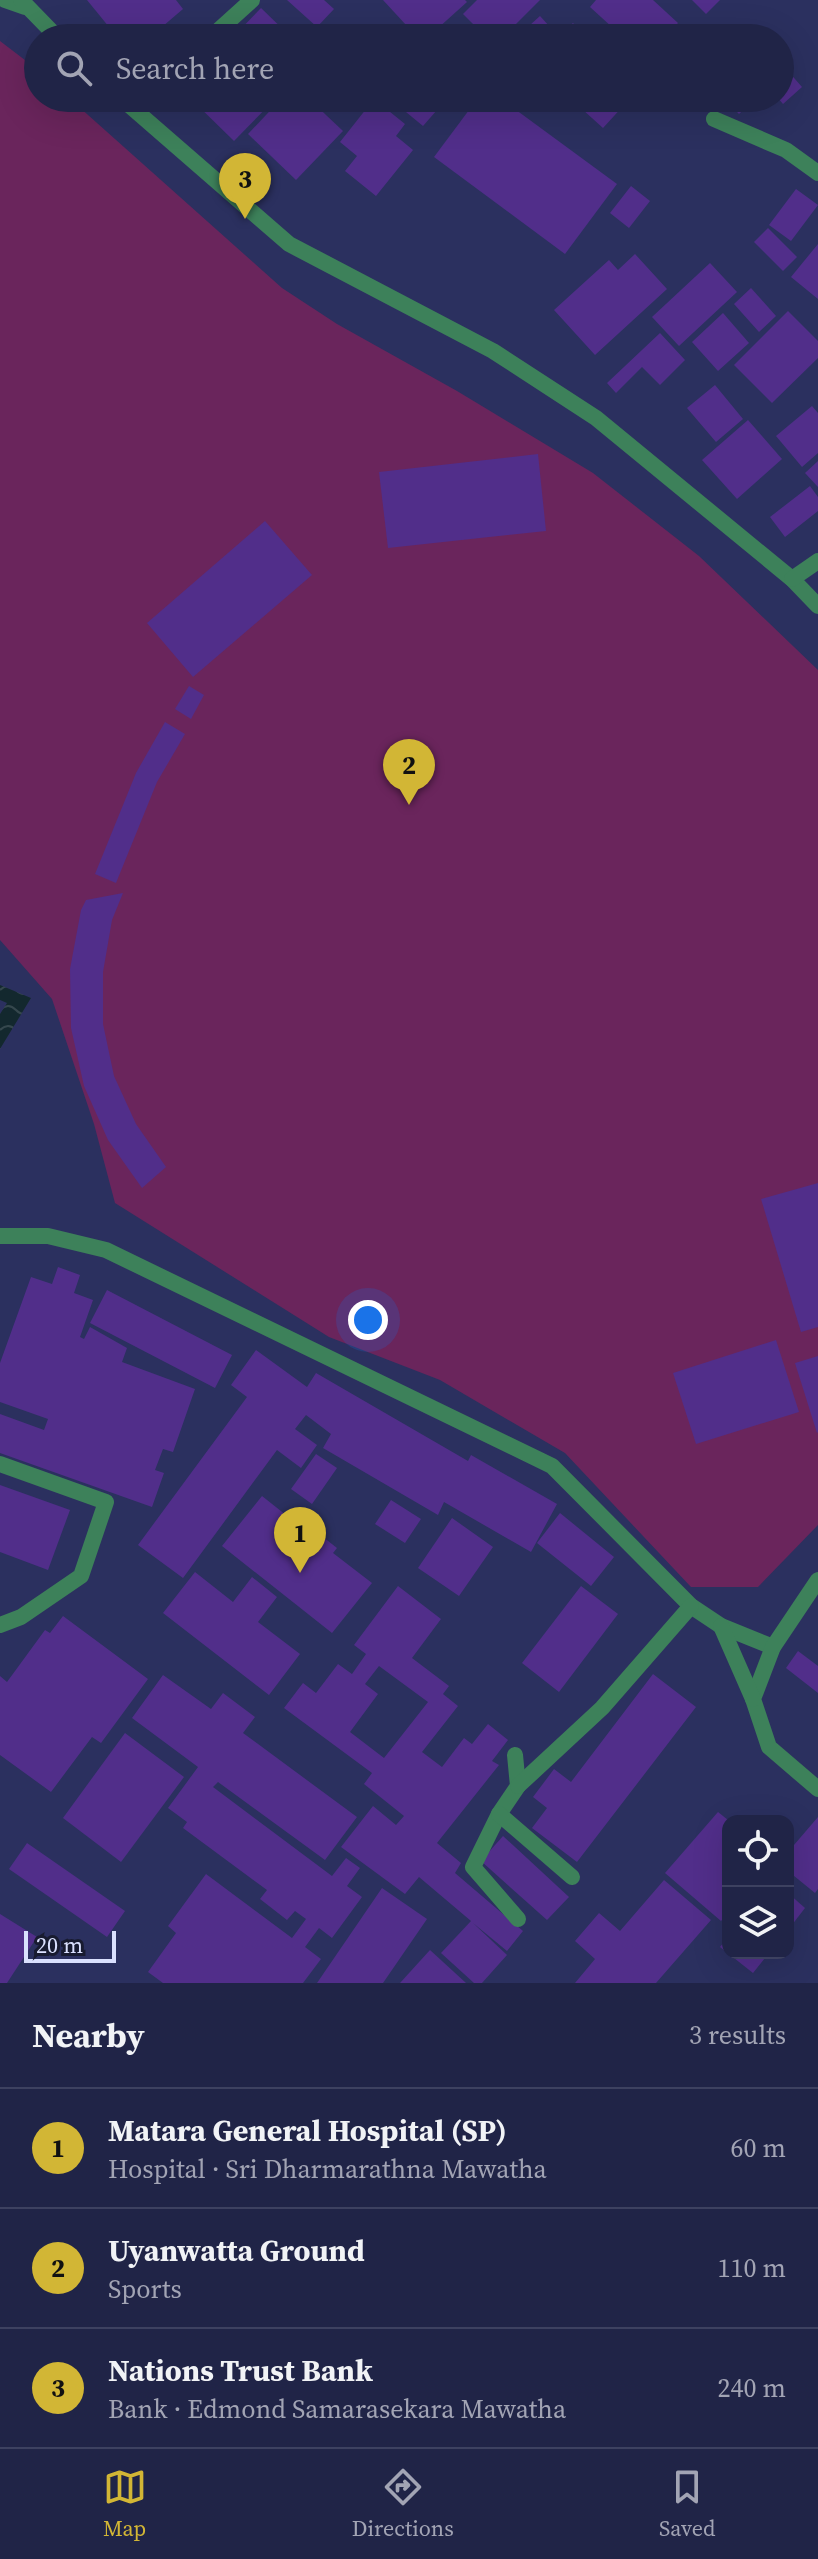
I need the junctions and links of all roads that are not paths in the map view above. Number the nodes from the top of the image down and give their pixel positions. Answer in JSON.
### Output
{"nodes":[{"id":1,"x":5,"y":0,"type":"edge"},
{"id":2,"x":252,"y":0,"type":"edge"},
{"id":3,"x":23,"y":3,"type":"edge"},
{"id":4,"x":44,"y":24,"type":"edge"},
{"id":5,"x":225,"y":24,"type":"edge"},
{"id":6,"x":144,"y":112,"type":"edge"},
{"id":7,"x":714,"y":119,"type":"dead end"},
{"id":8,"x":818,"y":173,"type":"edge"},
{"id":9,"x":818,"y":561,"type":"edge"},
{"id":10,"x":792,"y":579,"type":"junction"},
{"id":11,"x":818,"y":606,"type":"edge"},
{"id":12,"x":0,"y":1236,"type":"edge"},
{"id":13,"x":0,"y":1464,"type":"edge"},
{"id":14,"x":818,"y":1580,"type":"edge"},
{"id":15,"x":691,"y":1606,"type":"junction"},
{"id":16,"x":0,"y":1625,"type":"edge"},
{"id":17,"x":721,"y":1626,"type":"junction"},
{"id":18,"x":773,"y":1647,"type":"junction"},
{"id":19,"x":753,"y":1699,"type":"junction"},
{"id":20,"x":515,"y":1755,"type":"dead end"},
{"id":21,"x":518,"y":1786,"type":"junction"},
{"id":22,"x":818,"y":1789,"type":"edge"},
{"id":23,"x":499,"y":1814,"type":"junction"},
{"id":24,"x":572,"y":1877,"type":"dead end"},
{"id":25,"x":518,"y":1919,"type":"dead end"}],
"edges":[{"from":1,"to":3,"type":"street"},
{"from":2,"to":5,"type":"street"},
{"from":3,"to":4,"type":"street"},
{"from":6,"to":10,"type":"street"},
{"from":7,"to":8,"type":"street"},
{"from":9,"to":10,"type":"street"},
{"from":10,"to":11,"type":"street"},
{"from":12,"to":15,"type":"street"},
{"from":13,"to":16,"type":"street"},
{"from":14,"to":18,"type":"street"},
{"from":15,"to":17,"type":"street"},
{"from":15,"to":21,"type":"street"},
{"from":17,"to":18,"type":"street"},
{"from":17,"to":19,"type":"street"},
{"from":18,"to":19,"type":"street"},
{"from":19,"to":22,"type":"street"},
{"from":20,"to":21,"type":"street"},
{"from":21,"to":23,"type":"street"},
{"from":23,"to":24,"type":"street"},
{"from":23,"to":25,"type":"street"}]}
